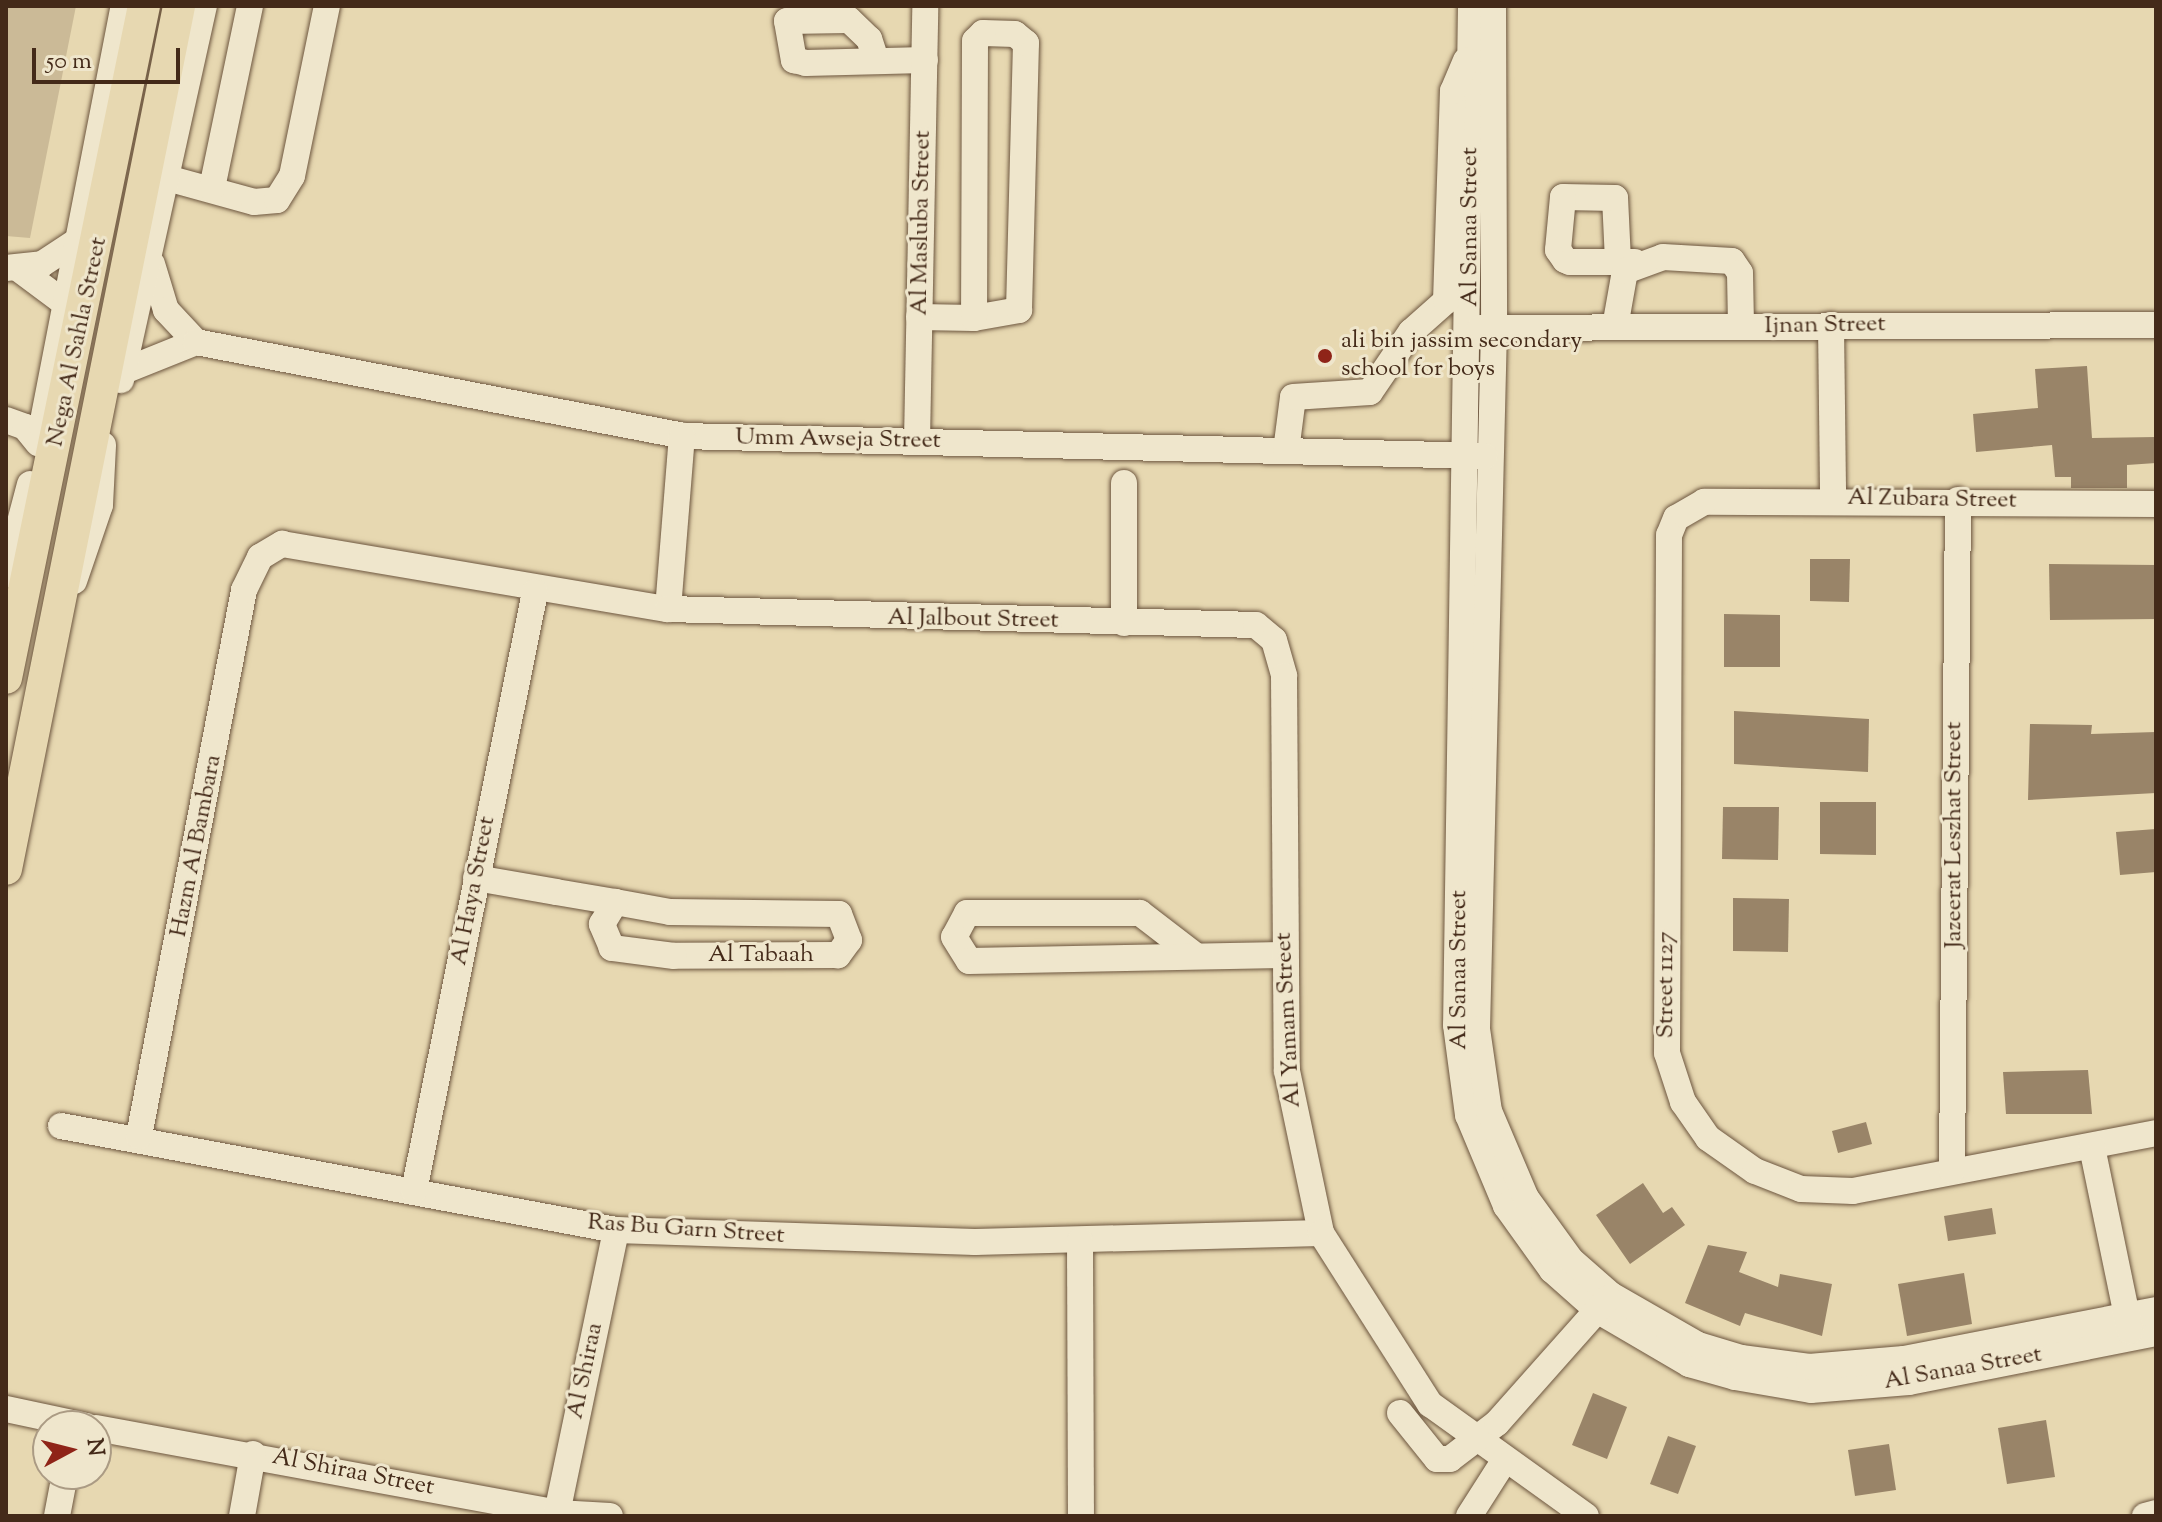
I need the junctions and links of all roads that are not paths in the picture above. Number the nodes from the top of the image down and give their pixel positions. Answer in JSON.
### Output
{"nodes":[{"id":1,"x":179,"y":6,"type":"edge"},
{"id":2,"x":204,"y":6,"type":"edge"},
{"id":3,"x":250,"y":6,"type":"edge"},
{"id":4,"x":327,"y":6,"type":"edge"},
{"id":5,"x":925,"y":6,"type":"edge"},
{"id":6,"x":1471,"y":6,"type":"edge"},
{"id":7,"x":1493,"y":6,"type":"edge"},
{"id":8,"x":130,"y":7,"type":"edge"},
{"id":9,"x":1471,"y":55,"type":"junction"},
{"id":10,"x":876,"y":60,"type":"dead end"},
{"id":11,"x":925,"y":60,"type":"junction"},
{"id":12,"x":167,"y":178,"type":"junction"},
{"id":13,"x":212,"y":188,"type":"junction"},
{"id":14,"x":80,"y":239,"type":"junction"},
{"id":15,"x":150,"y":256,"type":"junction"},
{"id":16,"x":1627,"y":262,"type":"junction"},
{"id":17,"x":13,"y":268,"type":"edge"},
{"id":18,"x":66,"y":304,"type":"junction"},
{"id":19,"x":919,"y":317,"type":"junction"},
{"id":20,"x":974,"y":318,"type":"junction"},
{"id":21,"x":1831,"y":325,"type":"junction"},
{"id":22,"x":2156,"y":325,"type":"edge"},
{"id":23,"x":1615,"y":327,"type":"junction"},
{"id":24,"x":1741,"y":327,"type":"junction"},
{"id":25,"x":1482,"y":328,"type":"junction"},
{"id":26,"x":196,"y":342,"type":"junction"},
{"id":27,"x":124,"y":371,"type":"junction"},
{"id":28,"x":6,"y":420,"type":"edge"},
{"id":29,"x":682,"y":436,"type":"junction"},
{"id":30,"x":917,"y":441,"type":"junction"},
{"id":31,"x":38,"y":443,"type":"junction"},
{"id":32,"x":1286,"y":451,"type":"junction"},
{"id":33,"x":1479,"y":456,"type":"junction"},
{"id":34,"x":1124,"y":483,"type":"dead end"},
{"id":35,"x":1833,"y":498,"type":"junction"},
{"id":36,"x":1958,"y":500,"type":"junction"},
{"id":37,"x":2156,"y":504,"type":"edge"},
{"id":38,"x":19,"y":533,"type":"joint"},
{"id":39,"x":260,"y":557,"type":"joint"},
{"id":40,"x":18,"y":571,"type":"edge"},
{"id":41,"x":535,"y":592,"type":"junction"},
{"id":42,"x":668,"y":609,"type":"junction"},
{"id":43,"x":58,"y":618,"type":"junction"},
{"id":44,"x":1124,"y":623,"type":"junction"},
{"id":45,"x":1274,"y":640,"type":"joint"},
{"id":46,"x":6,"y":678,"type":"edge"},
{"id":47,"x":6,"y":869,"type":"edge"},
{"id":48,"x":476,"y":878,"type":"junction"},
{"id":49,"x":556,"y":892,"type":"junction"},
{"id":50,"x":615,"y":902,"type":"junction"},
{"id":51,"x":1140,"y":913,"type":"junction"},
{"id":52,"x":606,"y":941,"type":"junction"},
{"id":53,"x":1282,"y":955,"type":"junction"},
{"id":54,"x":1196,"y":956,"type":"junction"},
{"id":55,"x":1141,"y":960,"type":"junction"},
{"id":56,"x":61,"y":1126,"type":"dead end"},
{"id":57,"x":2156,"y":1133,"type":"edge"},
{"id":58,"x":139,"y":1136,"type":"junction"},
{"id":59,"x":2092,"y":1147,"type":"junction"},
{"id":60,"x":1952,"y":1171,"type":"junction"},
{"id":61,"x":414,"y":1191,"type":"junction"},
{"id":62,"x":616,"y":1230,"type":"junction"},
{"id":63,"x":1321,"y":1233,"type":"junction"},
{"id":64,"x":1080,"y":1241,"type":"junction"},
{"id":65,"x":1604,"y":1302,"type":"junction"},
{"id":66,"x":2156,"y":1310,"type":"edge"},
{"id":67,"x":2138,"y":1328,"type":"edge"},
{"id":68,"x":6,"y":1409,"type":"edge"},
{"id":69,"x":1400,"y":1413,"type":"dead end"},
{"id":70,"x":32,"y":1415,"type":"edge"},
{"id":71,"x":112,"y":1431,"type":"edge"},
{"id":72,"x":1475,"y":1442,"type":"junction"},
{"id":73,"x":253,"y":1454,"type":"junction"},
{"id":74,"x":1504,"y":1461,"type":"junction"},
{"id":75,"x":62,"y":1490,"type":"edge"},
{"id":76,"x":557,"y":1513,"type":"junction"},
{"id":77,"x":2156,"y":1513,"type":"edge"},
{"id":78,"x":1579,"y":1514,"type":"edge"},
{"id":79,"x":57,"y":1516,"type":"edge"},
{"id":80,"x":242,"y":1516,"type":"edge"},
{"id":81,"x":610,"y":1516,"type":"edge"},
{"id":82,"x":1081,"y":1516,"type":"edge"},
{"id":83,"x":1469,"y":1516,"type":"edge"},
{"id":84,"x":2145,"y":1516,"type":"edge"}],
"edges":[{"from":1,"to":43,"type":"main road","name":"Nega Al Sahla Street"},
{"from":2,"to":12,"type":"street","name":"Nega Al Sahla Street"},
{"from":3,"to":13,"type":"street"},
{"from":4,"to":13,"type":"street"},
{"from":5,"to":11,"type":"street","name":"Al Masluba Street"},
{"from":6,"to":9,"type":"street","name":"Al Sanaa Street"},
{"from":7,"to":25,"type":"street","name":"Al Sanaa Street"},
{"from":8,"to":14,"type":"street","name":"Nega Al Sahla Street"},
{"from":8,"to":40,"type":"main road","name":"Nega Al Sahla Street"},
{"from":9,"to":25,"type":"street","name":"Al Sanaa Street"},
{"from":9,"to":32,"type":"street"},
{"from":10,"to":11,"type":"street"},
{"from":11,"to":19,"type":"street","name":"Al Masluba Street"},
{"from":12,"to":13,"type":"street"},
{"from":12,"to":15,"type":"street","name":"Nega Al Sahla Street"},
{"from":14,"to":17,"type":"street"},
{"from":14,"to":18,"type":"street","name":"Nega Al Sahla Street"},
{"from":15,"to":26,"type":"street"},
{"from":15,"to":27,"type":"street","name":"Nega Al Sahla Street"},
{"from":16,"to":16,"type":"street"},
{"from":16,"to":23,"type":"street"},
{"from":16,"to":24,"type":"street"},
{"from":17,"to":18,"type":"street"},
{"from":18,"to":31,"type":"street","name":"Nega Al Sahla Street"},
{"from":19,"to":20,"type":"street"},
{"from":19,"to":30,"type":"street","name":"Al Masluba Street"},
{"from":20,"to":20,"type":"street"},
{"from":21,"to":22,"type":"street","name":"Ijnan Street"},
{"from":21,"to":24,"type":"street","name":"Ijnan Street"},
{"from":21,"to":35,"type":"street","name":"Al Zubara Street"},
{"from":23,"to":24,"type":"street","name":"Ijnan Street"},
{"from":23,"to":25,"type":"street","name":"Ijnan Street"},
{"from":25,"to":33,"type":"street","name":"Al Sanaa Street"},
{"from":26,"to":27,"type":"street"},
{"from":26,"to":29,"type":"street","name":"Umm Awseja Street"},
{"from":27,"to":43,"type":"street","name":"Nega Al Sahla Street"},
{"from":28,"to":31,"type":"street"},
{"from":29,"to":30,"type":"street","name":"Umm Awseja Street"},
{"from":29,"to":42,"type":"street"},
{"from":30,"to":32,"type":"street","name":"Umm Awseja Street"},
{"from":31,"to":38,"type":"street","name":"Nega Al Sahla Street"},
{"from":32,"to":33,"type":"street","name":"Umm Awseja Street"},
{"from":33,"to":65,"type":"street","name":"Al Sanaa Street"},
{"from":34,"to":44,"type":"street"},
{"from":35,"to":36,"type":"street","name":"Al Zubara Street"},
{"from":35,"to":60,"type":"street","name":"Street 1127"},
{"from":36,"to":37,"type":"street","name":"Al Zubara Street"},
{"from":36,"to":60,"type":"street","name":"Jazeerat Leszhat Street"},
{"from":38,"to":40,"type":"main road"},
{"from":39,"to":41,"type":"street","name":"Al Jalbout Street"},
{"from":39,"to":58,"type":"street","name":"Hazm Al Bambara"},
{"from":40,"to":46,"type":"main road","name":"Nega Al Sahla Street"},
{"from":41,"to":42,"type":"street","name":"Al Jalbout Street"},
{"from":41,"to":48,"type":"street","name":"Al Haya Street"},
{"from":42,"to":44,"type":"street","name":"Al Jalbout Street"},
{"from":43,"to":47,"type":"main road","name":"Nega Al Sahla Street"},
{"from":44,"to":45,"type":"street","name":"Al Jalbout Street"},
{"from":45,"to":53,"type":"street","name":"Al Yamam Street"},
{"from":48,"to":49,"type":"street","name":"Al Tabaah"},
{"from":48,"to":61,"type":"street","name":"Al Haya Street"},
{"from":49,"to":50,"type":"street","name":"Al Tabaah"},
{"from":49,"to":52,"type":"street"},
{"from":50,"to":52,"type":"street"},
{"from":50,"to":52,"type":"street","name":"Al Tabaah"},
{"from":51,"to":54,"type":"street"},
{"from":51,"to":55,"type":"street"},
{"from":51,"to":55,"type":"street"},
{"from":53,"to":54,"type":"street"},
{"from":53,"to":63,"type":"street","name":"Al Yamam Street"},
{"from":54,"to":55,"type":"street"},
{"from":56,"to":58,"type":"street","name":"Ras Bu Garn Street"},
{"from":57,"to":59,"type":"street","name":"Street 1127"},
{"from":58,"to":61,"type":"street","name":"Ras Bu Garn Street"},
{"from":59,"to":60,"type":"street","name":"Street 1127"},
{"from":59,"to":67,"type":"street"},
{"from":61,"to":62,"type":"street","name":"Ras Bu Garn Street"},
{"from":62,"to":64,"type":"street","name":"Ras Bu Garn Street"},
{"from":62,"to":76,"type":"street","name":"Al Shiraa"},
{"from":63,"to":64,"type":"street","name":"Ras Bu Garn Street"},
{"from":63,"to":72,"type":"street","name":"Al Yamam Street"},
{"from":64,"to":82,"type":"street"},
{"from":65,"to":67,"type":"street","name":"Al Sanaa Street"},
{"from":65,"to":72,"type":"street"},
{"from":66,"to":67,"type":"street","name":"Al Sanaa Street"},
{"from":68,"to":70,"type":"street"},
{"from":69,"to":72,"type":"street"},
{"from":71,"to":73,"type":"street","name":"Al Shiraa Street"},
{"from":72,"to":74,"type":"street","name":"Al Yamam Street"},
{"from":73,"to":76,"type":"street","name":"Al Shiraa Street"},
{"from":73,"to":80,"type":"street"},
{"from":74,"to":78,"type":"street","name":"Al Yamam Street"},
{"from":74,"to":83,"type":"street"},
{"from":75,"to":79,"type":"street"},
{"from":76,"to":81,"type":"street","name":"Al Shiraa Street"},
{"from":77,"to":84,"type":"street"}]}
